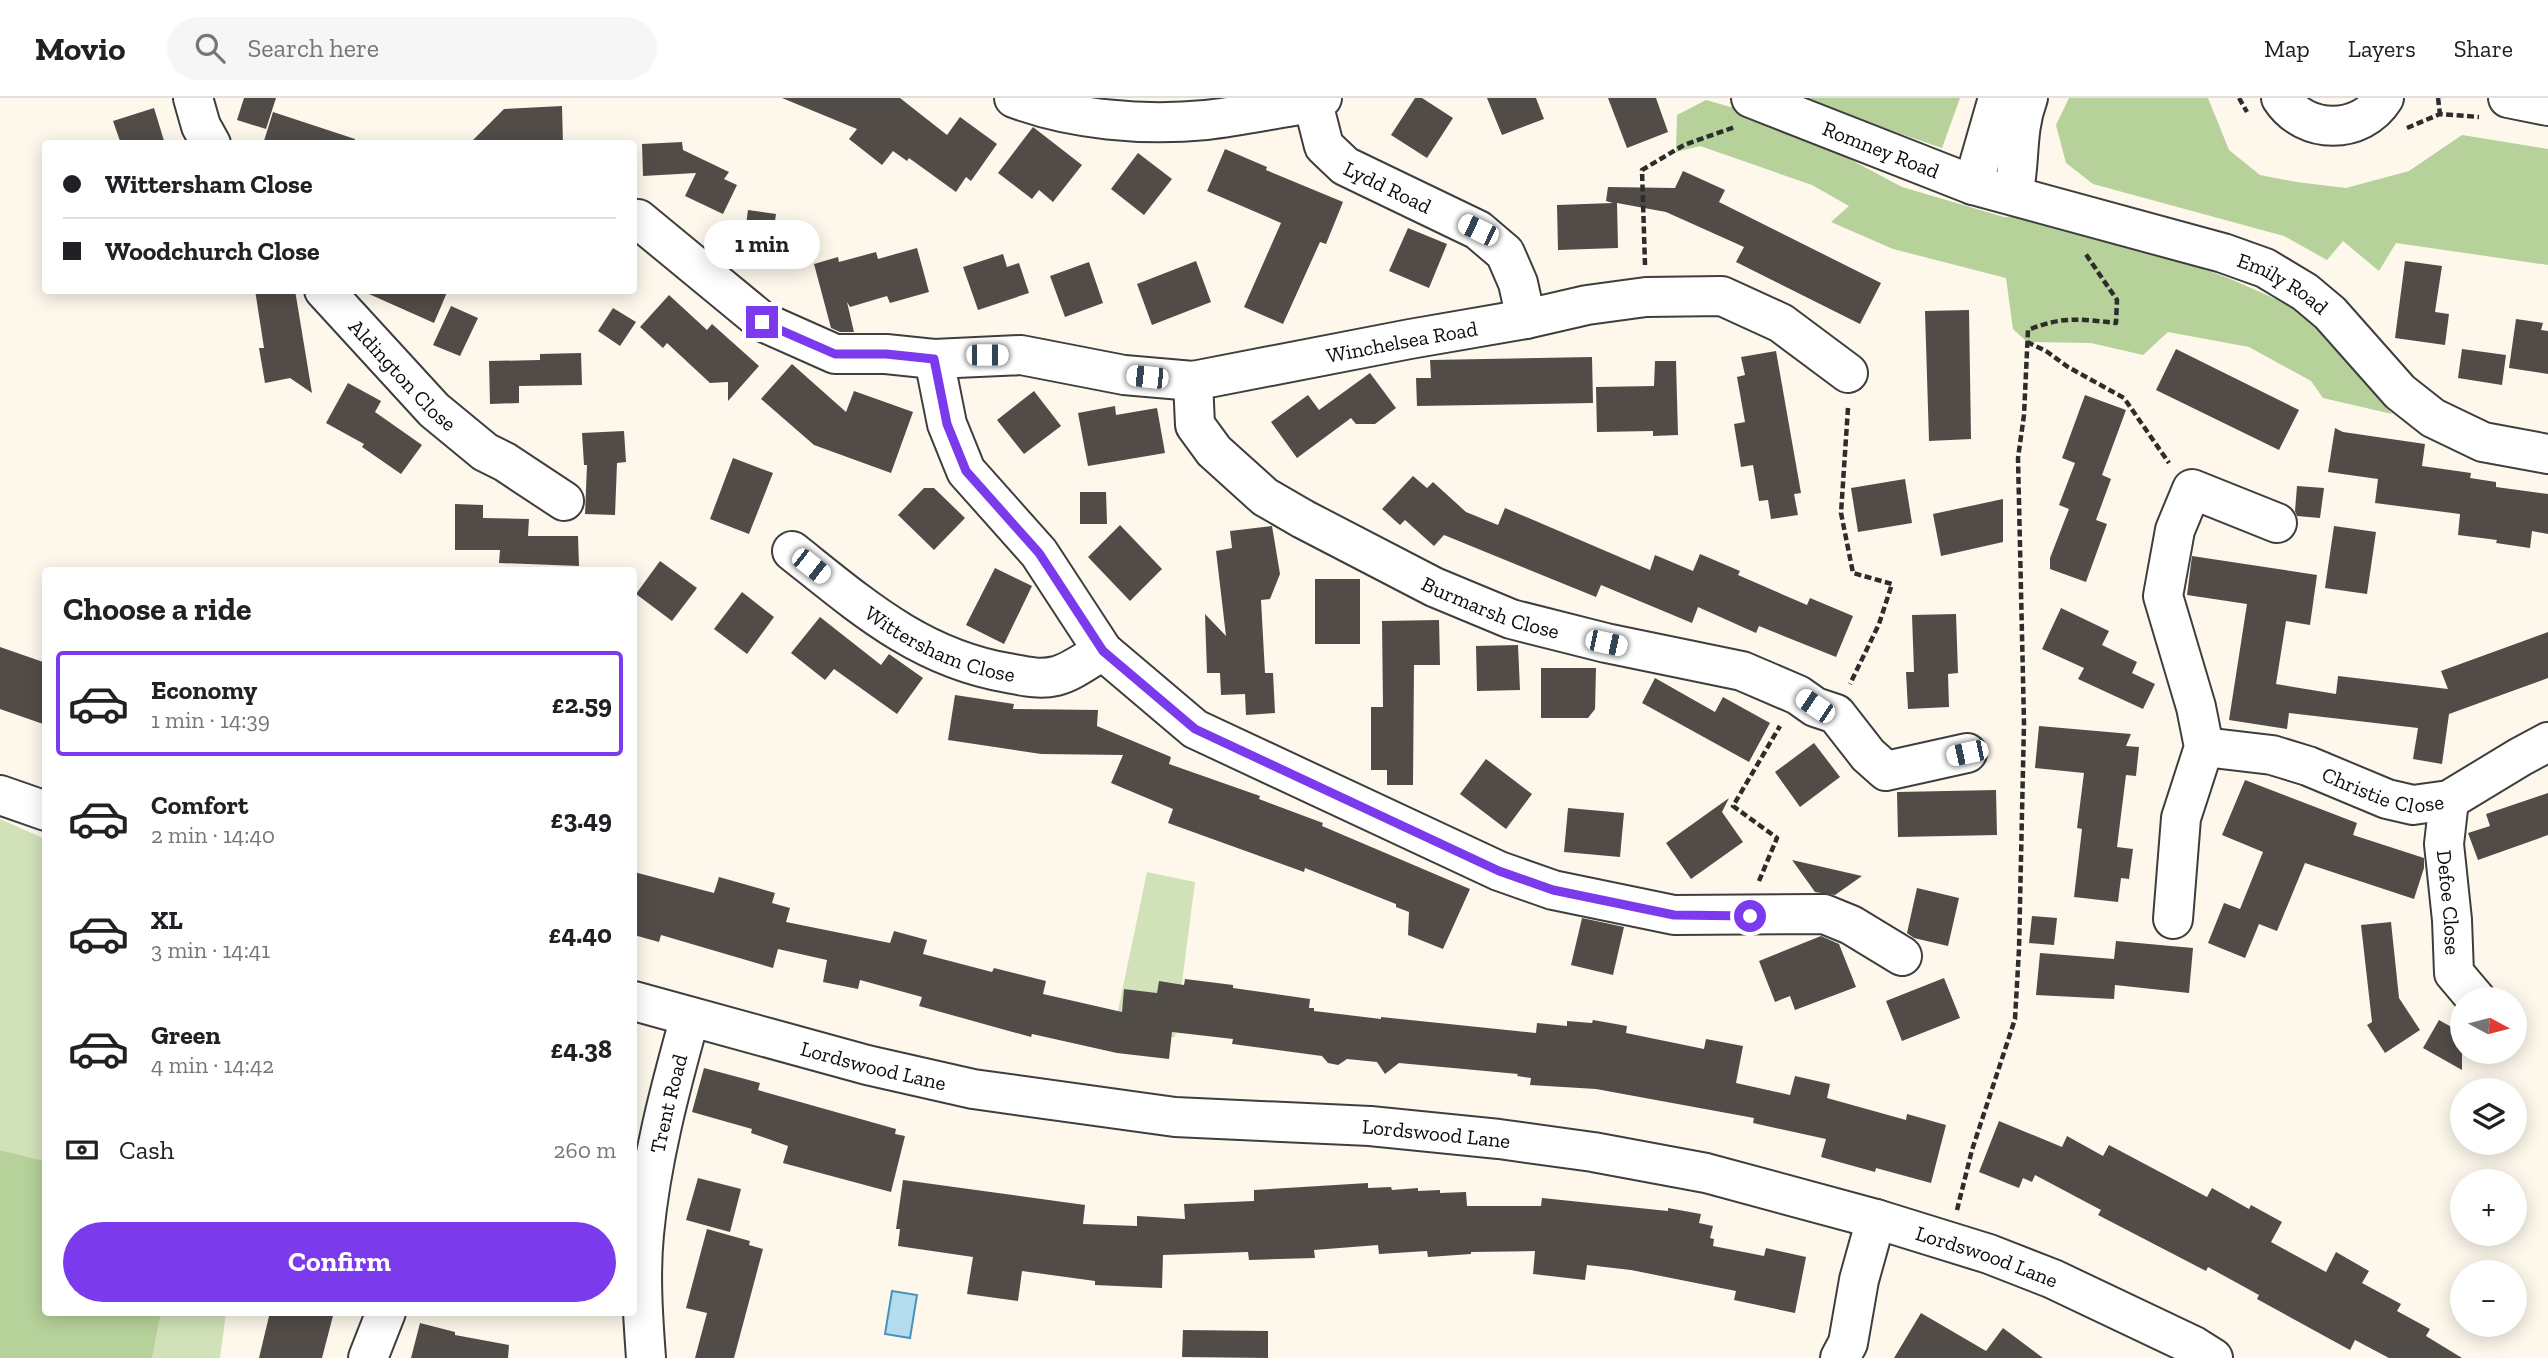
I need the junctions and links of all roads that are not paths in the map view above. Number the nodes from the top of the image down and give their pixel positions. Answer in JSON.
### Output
{"nodes":[{"id":1,"x":192,"y":98,"type":"edge"},
{"id":2,"x":1014,"y":98,"type":"edge"},
{"id":3,"x":1998,"y":98,"type":"edge"},
{"id":4,"x":2028,"y":98,"type":"edge"},
{"id":5,"x":2281,"y":98,"type":"edge"},
{"id":6,"x":2508,"y":98,"type":"edge"},
{"id":7,"x":1753,"y":99,"type":"edge"},
{"id":8,"x":1318,"y":100,"type":"edge"},
{"id":9,"x":2402,"y":105,"type":"edge"},
{"id":10,"x":2548,"y":106,"type":"edge"},
{"id":11,"x":209,"y":140,"type":"edge"},
{"id":12,"x":1973,"y":185,"type":"junction"},
{"id":13,"x":2013,"y":195,"type":"junction"},
{"id":14,"x":638,"y":219,"type":"dead end"},
{"id":15,"x":328,"y":294,"type":"edge"},
{"id":16,"x":1526,"y":319,"type":"junction"},
{"id":17,"x":934,"y":359,"type":"junction"},
{"id":18,"x":1848,"y":373,"type":"road end"},
{"id":19,"x":1193,"y":382,"type":"junction"},
{"id":20,"x":2548,"y":454,"type":"edge"},
{"id":21,"x":564,"y":501,"type":"dead end"},
{"id":22,"x":2277,"y":523,"type":"dead end"},
{"id":23,"x":792,"y":551,"type":"dead end"},
{"id":24,"x":1103,"y":651,"type":"junction"},
{"id":25,"x":2548,"y":742,"type":"edge"},
{"id":26,"x":2204,"y":747,"type":"junction"},
{"id":27,"x":1967,"y":753,"type":"dead end"},
{"id":28,"x":0,"y":795,"type":"edge"},
{"id":29,"x":2449,"y":800,"type":"junction"},
{"id":30,"x":42,"y":810,"type":"edge"},
{"id":31,"x":2173,"y":919,"type":"dead end"},
{"id":32,"x":1902,"y":956,"type":"dead end"},
{"id":33,"x":2466,"y":987,"type":"edge"},
{"id":34,"x":637,"y":1003,"type":"edge"},
{"id":35,"x":690,"y":1017,"type":"junction"},
{"id":36,"x":1876,"y":1219,"type":"junction"},
{"id":37,"x":638,"y":1306,"type":"edge"},
{"id":38,"x":384,"y":1316,"type":"edge"},
{"id":39,"x":368,"y":1358,"type":"edge"},
{"id":40,"x":646,"y":1358,"type":"edge"},
{"id":41,"x":1840,"y":1358,"type":"edge"},
{"id":42,"x":2213,"y":1358,"type":"edge"}],
"edges":[{"from":1,"to":11,"type":"street"},
{"from":2,"to":8,"type":"street"},
{"from":3,"to":12,"type":"street"},
{"from":4,"to":13,"type":"street"},
{"from":5,"to":9,"type":"street"},
{"from":6,"to":10,"type":"street"},
{"from":7,"to":12,"type":"street","name":"Romney Road"},
{"from":8,"to":16,"type":"street","name":"Lydd Road"},
{"from":12,"to":13,"type":"street","name":"Emily Road"},
{"from":13,"to":20,"type":"street","name":"Emily Road"},
{"from":14,"to":17,"type":"street","name":"Winchelsea Road"},
{"from":15,"to":21,"type":"street","name":"Aldington Close"},
{"from":16,"to":18,"type":"street","name":"Winchelsea Road"},
{"from":16,"to":19,"type":"street","name":"Winchelsea Road"},
{"from":17,"to":19,"type":"street","name":"Winchelsea Road"},
{"from":17,"to":24,"type":"street"},
{"from":19,"to":27,"type":"street","name":"Burmarsh Close"},
{"from":22,"to":26,"type":"street"},
{"from":23,"to":24,"type":"street","name":"Wittersham Close"},
{"from":24,"to":32,"type":"street"},
{"from":25,"to":29,"type":"street","name":"Christie Close"},
{"from":26,"to":29,"type":"street","name":"Christie Close"},
{"from":26,"to":31,"type":"street"},
{"from":28,"to":30,"type":"street"},
{"from":29,"to":33,"type":"street","name":"Defoe Close"},
{"from":34,"to":35,"type":"street","name":"Lordswood Lane"},
{"from":35,"to":36,"type":"street","name":"Lordswood Lane"},
{"from":35,"to":37,"type":"street","name":"Trent Road"},
{"from":36,"to":41,"type":"street"},
{"from":36,"to":42,"type":"street","name":"Lordswood Lane"},
{"from":37,"to":40,"type":"street","name":"Trent Road"},
{"from":38,"to":39,"type":"street"}]}
